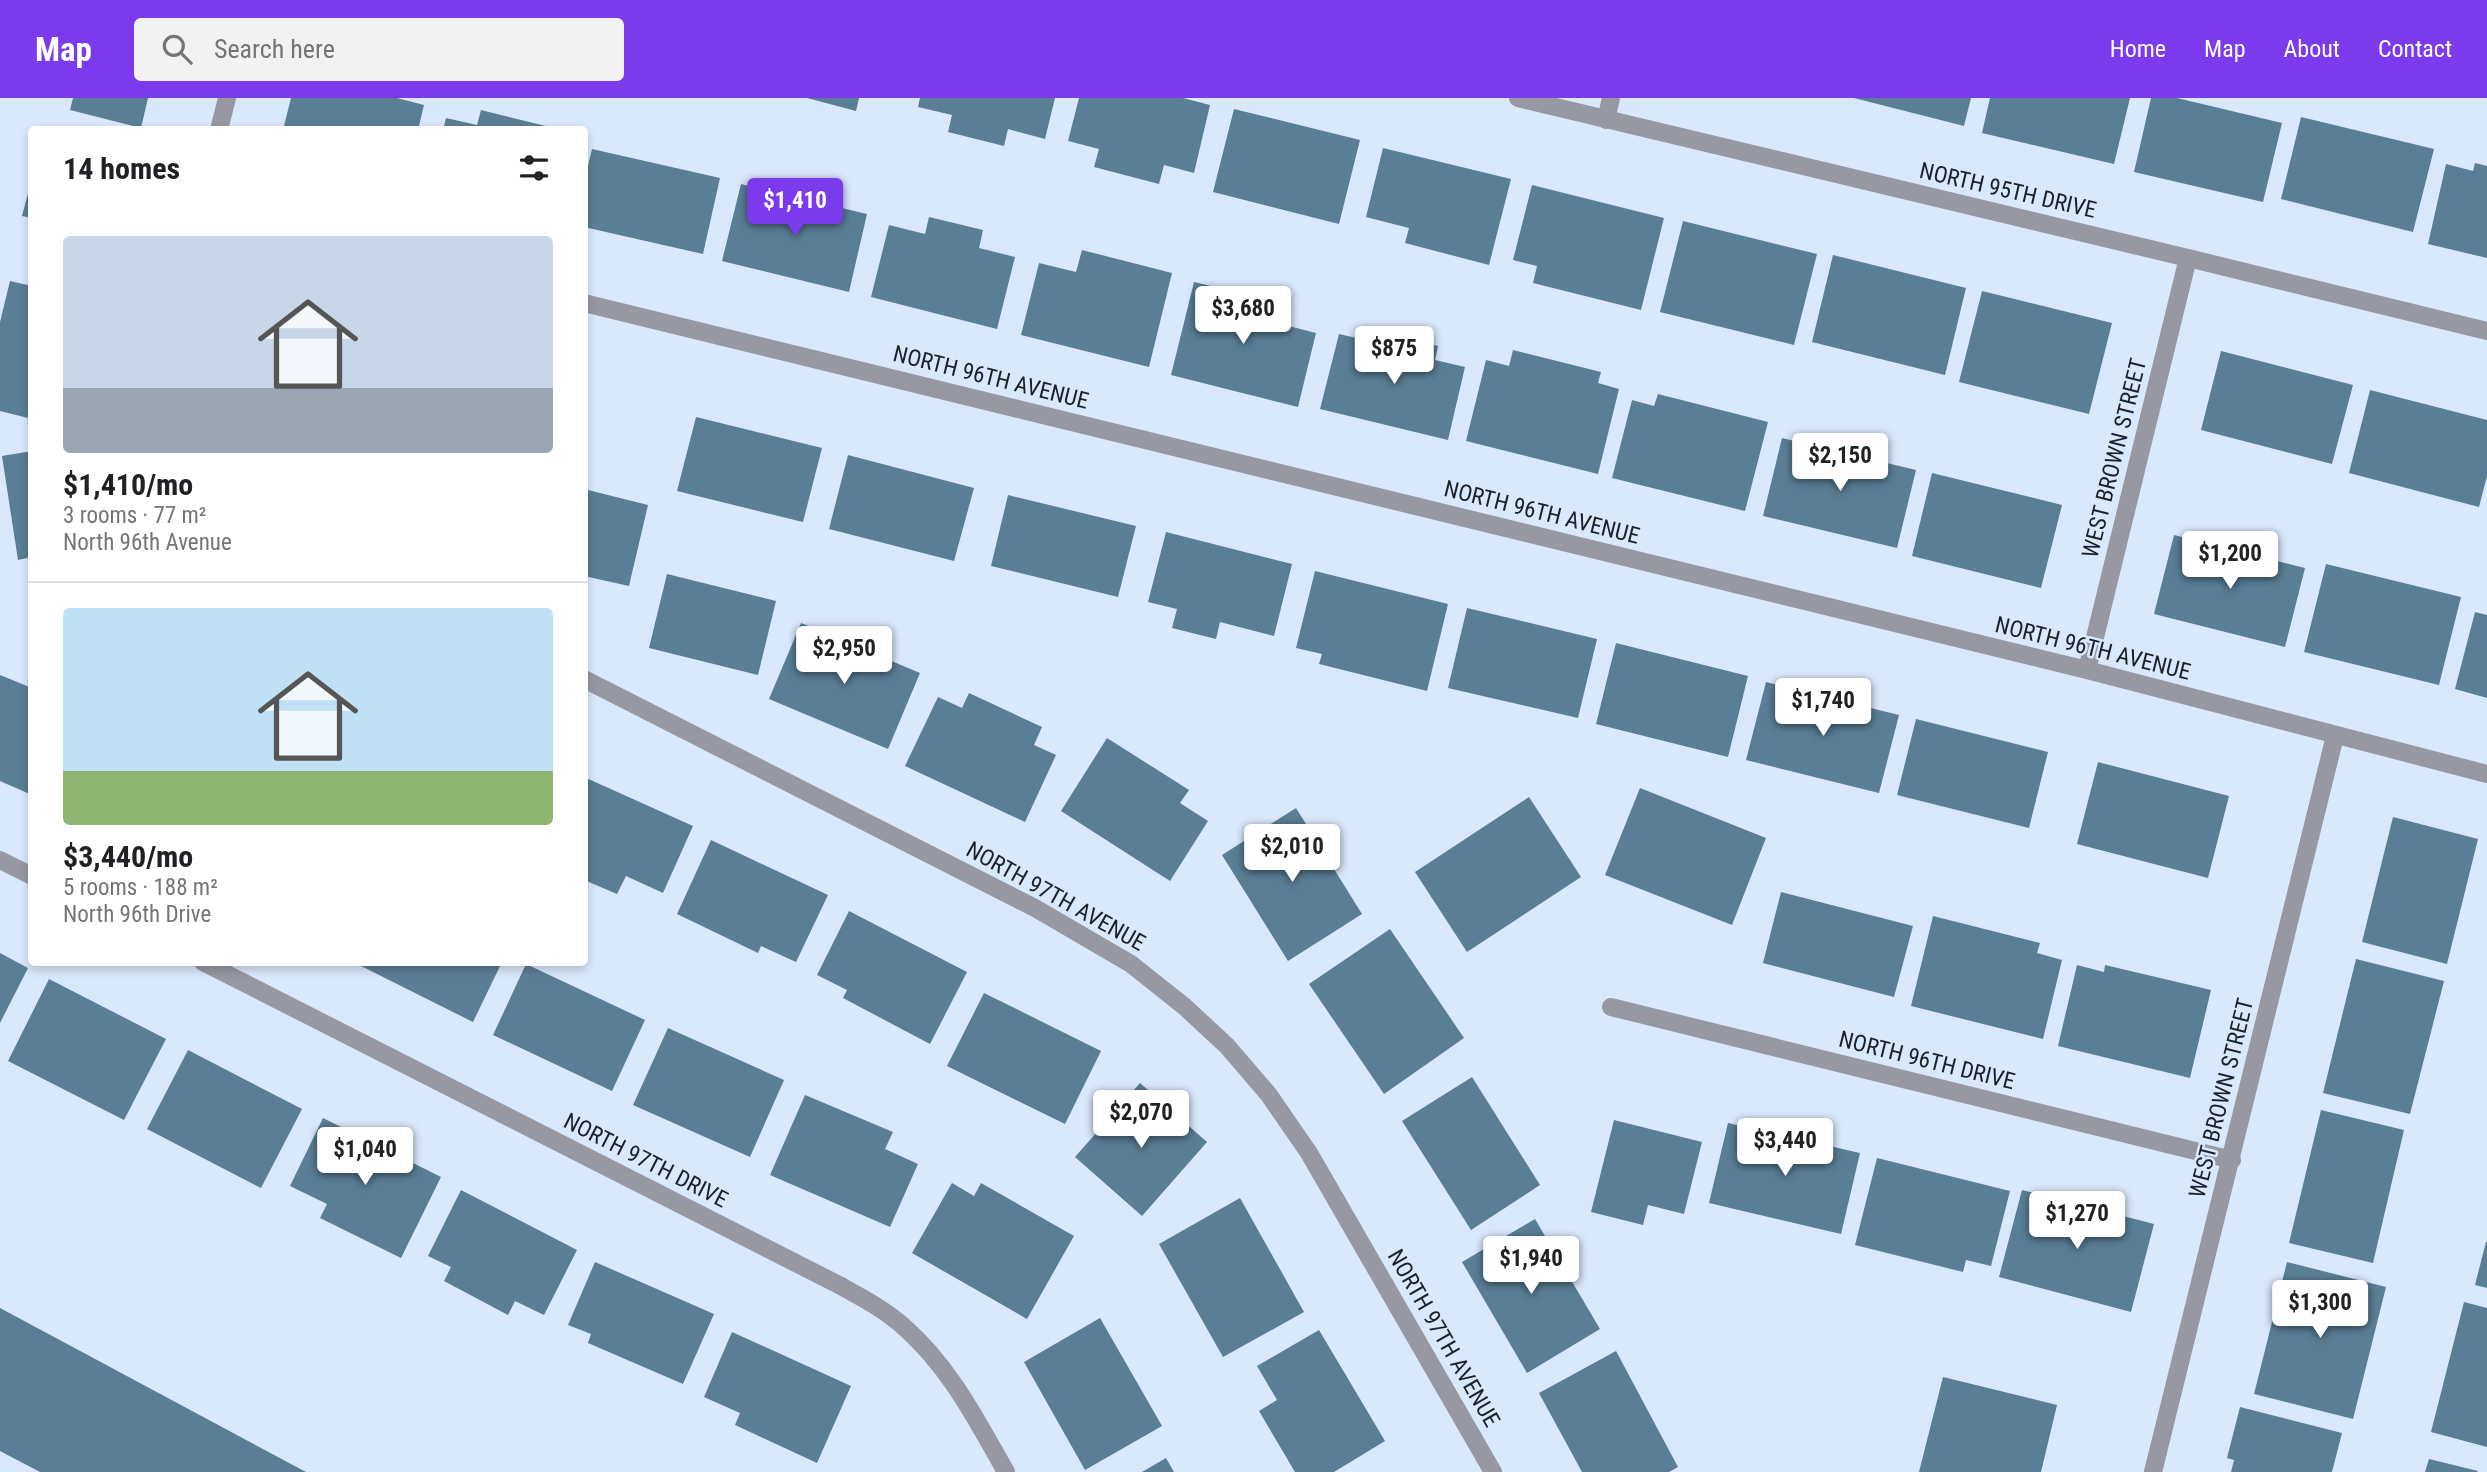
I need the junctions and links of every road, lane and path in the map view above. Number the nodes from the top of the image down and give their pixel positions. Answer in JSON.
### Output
{"nodes":[{"id":1,"x":227,"y":98,"type":"edge"},
{"id":2,"x":1518,"y":98,"type":"edge"},
{"id":3,"x":1611,"y":98,"type":"edge"},
{"id":4,"x":1606,"y":120,"type":"junction"},
{"id":5,"x":220,"y":126,"type":"edge"},
{"id":6,"x":2188,"y":258,"type":"junction"},
{"id":7,"x":588,"y":304,"type":"edge"},
{"id":8,"x":2487,"y":331,"type":"edge"},
{"id":9,"x":2087,"y":670,"type":"junction"},
{"id":10,"x":588,"y":681,"type":"edge"},
{"id":11,"x":2335,"y":736,"type":"junction"},
{"id":12,"x":2487,"y":774,"type":"edge"},
{"id":13,"x":0,"y":860,"type":"edge"},
{"id":14,"x":28,"y":874,"type":"edge"},
{"id":15,"x":211,"y":966,"type":"edge"},
{"id":16,"x":1611,"y":1007,"type":"dead end"},
{"id":17,"x":2232,"y":1160,"type":"junction"},
{"id":18,"x":1006,"y":1472,"type":"edge"},
{"id":19,"x":1493,"y":1472,"type":"edge"},
{"id":20,"x":2153,"y":1472,"type":"edge"}],
"edges":[{"from":1,"to":5,"type":"street"},
{"from":2,"to":4,"type":"street","name":"NORTH 95TH DRIVE"},
{"from":3,"to":4,"type":"street"},
{"from":4,"to":6,"type":"street","name":"NORTH 95TH DRIVE"},
{"from":6,"to":8,"type":"street","name":"NORTH 95TH DRIVE"},
{"from":6,"to":9,"type":"street","name":"WEST BROWN STREET"},
{"from":7,"to":9,"type":"street","name":"NORTH 96TH AVENUE"},
{"from":9,"to":11,"type":"street","name":"NORTH 96TH AVENUE"},
{"from":10,"to":19,"type":"street","name":"NORTH 97TH AVENUE"},
{"from":11,"to":12,"type":"street","name":"NORTH 96TH AVENUE"},
{"from":11,"to":17,"type":"street","name":"WEST BROWN STREET"},
{"from":13,"to":14,"type":"street"},
{"from":15,"to":18,"type":"street","name":"NORTH 97TH DRIVE"},
{"from":16,"to":17,"type":"street","name":"NORTH 96TH DRIVE"},
{"from":17,"to":20,"type":"street","name":"WEST BROWN STREET"}]}
